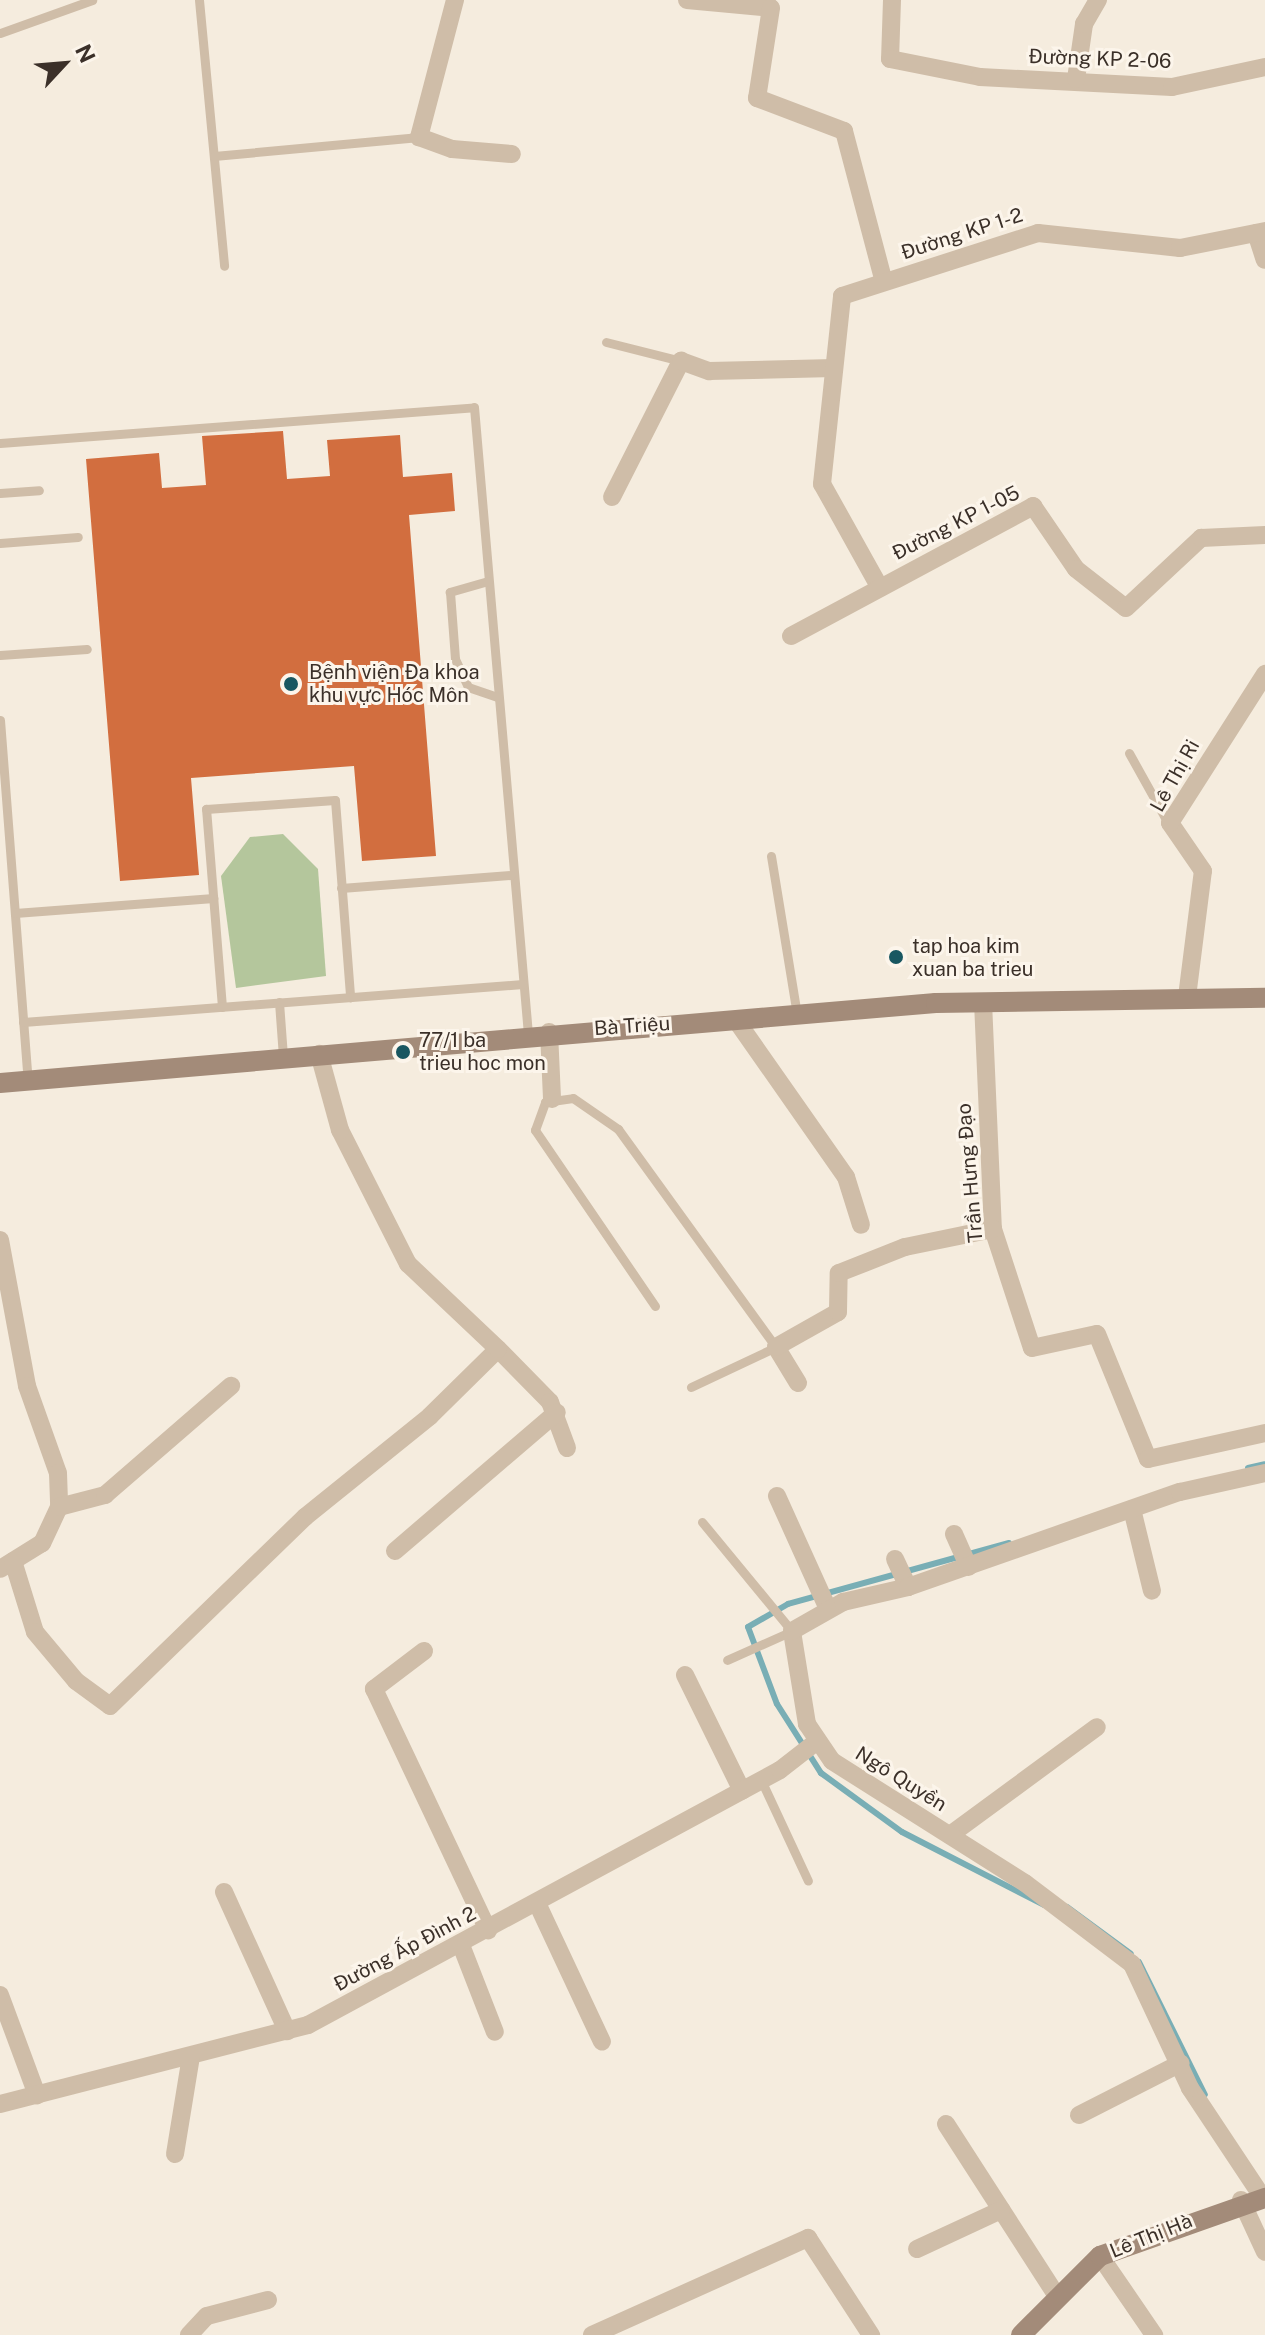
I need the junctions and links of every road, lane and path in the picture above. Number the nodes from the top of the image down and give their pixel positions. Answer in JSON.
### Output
{"nodes":[{"id":1,"x":92,"y":0,"type":"edge"},
{"id":2,"x":199,"y":0,"type":"edge"},
{"id":3,"x":455,"y":0,"type":"edge"},
{"id":4,"x":687,"y":0,"type":"edge"},
{"id":5,"x":892,"y":0,"type":"edge"},
{"id":6,"x":1098,"y":0,"type":"edge"},
{"id":7,"x":0,"y":33,"type":"edge"},
{"id":8,"x":1265,"y":67,"type":"edge"},
{"id":9,"x":1076,"y":79,"type":"junction"},
{"id":10,"x":419,"y":137,"type":"junction"},
{"id":11,"x":512,"y":154,"type":"dead end"},
{"id":12,"x":214,"y":156,"type":"junction"},
{"id":13,"x":1261,"y":232,"type":"edge"},
{"id":14,"x":1265,"y":260,"type":"edge"},
{"id":15,"x":224,"y":266,"type":"dead end"},
{"id":16,"x":884,"y":282,"type":"junction"},
{"id":17,"x":606,"y":342,"type":"dead end"},
{"id":18,"x":681,"y":361,"type":"junction"},
{"id":19,"x":834,"y":368,"type":"junction"},
{"id":20,"x":0,"y":443,"type":"edge"},
{"id":21,"x":39,"y":490,"type":"dead end"},
{"id":22,"x":0,"y":493,"type":"edge"},
{"id":23,"x":612,"y":497,"type":"dead end"},
{"id":24,"x":1265,"y":535,"type":"edge"},
{"id":25,"x":78,"y":537,"type":"dead end"},
{"id":26,"x":0,"y":543,"type":"edge"},
{"id":27,"x":488,"y":581,"type":"junction"},
{"id":28,"x":880,"y":588,"type":"junction"},
{"id":29,"x":791,"y":636,"type":"dead end"},
{"id":30,"x":87,"y":649,"type":"dead end"},
{"id":31,"x":0,"y":655,"type":"edge"},
{"id":32,"x":1265,"y":674,"type":"edge"},
{"id":33,"x":497,"y":697,"type":"junction"},
{"id":34,"x":0,"y":720,"type":"edge"},
{"id":35,"x":1129,"y":753,"type":"dead end"},
{"id":36,"x":1170,"y":828,"type":"junction"},
{"id":37,"x":771,"y":856,"type":"dead end"},
{"id":38,"x":511,"y":875,"type":"junction"},
{"id":39,"x":341,"y":888,"type":"junction"},
{"id":40,"x":213,"y":898,"type":"junction"},
{"id":41,"x":15,"y":913,"type":"junction"},
{"id":42,"x":523,"y":984,"type":"junction"},
{"id":43,"x":350,"y":997,"type":"junction"},
{"id":44,"x":1187,"y":997,"type":"junction"},
{"id":45,"x":1265,"y":998,"type":"edge"},
{"id":46,"x":279,"y":1002,"type":"junction"},
{"id":47,"x":983,"y":1002,"type":"junction"},
{"id":48,"x":222,"y":1007,"type":"junction"},
{"id":49,"x":797,"y":1015,"type":"junction"},
{"id":50,"x":736,"y":1020,"type":"junction"},
{"id":51,"x":23,"y":1022,"type":"junction"},
{"id":52,"x":538,"y":1033,"type":"junction"},
{"id":53,"x":319,"y":1054,"type":"junction"},
{"id":54,"x":283,"y":1057,"type":"junction"},
{"id":55,"x":28,"y":1080,"type":"junction"},
{"id":56,"x":0,"y":1083,"type":"edge"},
{"id":57,"x":552,"y":1099,"type":"junction"},
{"id":58,"x":861,"y":1225,"type":"dead end"},
{"id":59,"x":993,"y":1229,"type":"junction"},
{"id":60,"x":0,"y":1240,"type":"edge"},
{"id":61,"x":655,"y":1306,"type":"dead end"},
{"id":62,"x":776,"y":1347,"type":"junction"},
{"id":63,"x":498,"y":1349,"type":"junction"},
{"id":64,"x":798,"y":1383,"type":"dead end"},
{"id":65,"x":231,"y":1386,"type":"dead end"},
{"id":66,"x":691,"y":1387,"type":"dead end"},
{"id":67,"x":557,"y":1412,"type":"junction"},
{"id":68,"x":1265,"y":1433,"type":"edge"},
{"id":69,"x":567,"y":1448,"type":"dead end"},
{"id":70,"x":1265,"y":1473,"type":"edge"},
{"id":71,"x":777,"y":1496,"type":"dead end"},
{"id":72,"x":59,"y":1507,"type":"junction"},
{"id":73,"x":1132,"y":1509,"type":"junction"},
{"id":74,"x":702,"y":1522,"type":"dead end"},
{"id":75,"x":956,"y":1538,"type":"dead end"},
{"id":76,"x":395,"y":1551,"type":"dead end"},
{"id":77,"x":895,"y":1559,"type":"dead end"},
{"id":78,"x":967,"y":1564,"type":"junction"},
{"id":79,"x":6,"y":1565,"type":"edge"},
{"id":80,"x":907,"y":1585,"type":"junction"},
{"id":81,"x":1152,"y":1591,"type":"dead end"},
{"id":82,"x":828,"y":1606,"type":"junction"},
{"id":83,"x":792,"y":1630,"type":"junction"},
{"id":84,"x":424,"y":1651,"type":"dead end"},
{"id":85,"x":727,"y":1660,"type":"dead end"},
{"id":86,"x":685,"y":1675,"type":"dead end"},
{"id":87,"x":1097,"y":1727,"type":"dead end"},
{"id":88,"x":806,"y":1747,"type":"junction"},
{"id":89,"x":761,"y":1780,"type":"junction"},
{"id":90,"x":742,"y":1791,"type":"junction"},
{"id":91,"x":950,"y":1835,"type":"junction"},
{"id":92,"x":808,"y":1881,"type":"dead end"},
{"id":93,"x":224,"y":1892,"type":"dead end"},
{"id":94,"x":537,"y":1903,"type":"junction"},
{"id":95,"x":488,"y":1930,"type":"junction"},
{"id":96,"x":461,"y":1945,"type":"junction"},
{"id":97,"x":0,"y":1995,"type":"edge"},
{"id":98,"x":287,"y":2031,"type":"junction"},
{"id":99,"x":495,"y":2032,"type":"dead end"},
{"id":100,"x":602,"y":2042,"type":"dead end"},
{"id":101,"x":191,"y":2056,"type":"junction"},
{"id":102,"x":1171,"y":2066,"type":"junction"},
{"id":103,"x":37,"y":2095,"type":"junction"},
{"id":104,"x":0,"y":2104,"type":"edge"},
{"id":105,"x":1079,"y":2115,"type":"dead end"},
{"id":106,"x":946,"y":2124,"type":"dead end"},
{"id":107,"x":175,"y":2154,"type":"dead end"},
{"id":108,"x":1264,"y":2198,"type":"edge"},
{"id":109,"x":1241,"y":2200,"type":"junction"},
{"id":110,"x":1001,"y":2210,"type":"junction"},
{"id":111,"x":917,"y":2249,"type":"dead end"},
{"id":112,"x":1265,"y":2252,"type":"edge"},
{"id":113,"x":1100,"y":2256,"type":"junction"},
{"id":114,"x":1058,"y":2298,"type":"junction"},
{"id":115,"x":268,"y":2300,"type":"dead end"},
{"id":116,"x":189,"y":2335,"type":"edge"},
{"id":117,"x":592,"y":2335,"type":"edge"},
{"id":118,"x":871,"y":2335,"type":"edge"},
{"id":119,"x":1021,"y":2335,"type":"edge"},
{"id":120,"x":1154,"y":2335,"type":"edge"}],
"edges":[{"from":1,"to":7,"type":"lane"},
{"from":2,"to":12,"type":"lane"},
{"from":3,"to":10,"type":"street"},
{"from":4,"to":16,"type":"street"},
{"from":5,"to":9,"type":"street","name":"Đường KP 2-06"},
{"from":6,"to":9,"type":"street"},
{"from":8,"to":9,"type":"street","name":"Đường KP 2-06"},
{"from":10,"to":11,"type":"street"},
{"from":10,"to":12,"type":"lane"},
{"from":12,"to":15,"type":"lane"},
{"from":13,"to":14,"type":"street"},
{"from":13,"to":16,"type":"street","name":"Đường KP 1-2"},
{"from":16,"to":19,"type":"street","name":"Đường KP 1-2"},
{"from":17,"to":18,"type":"lane"},
{"from":18,"to":19,"type":"street"},
{"from":18,"to":23,"type":"street"},
{"from":19,"to":28,"type":"street","name":"Đường KP 1-05"},
{"from":20,"to":27,"type":"lane"},
{"from":21,"to":22,"type":"lane"},
{"from":24,"to":28,"type":"street","name":"Đường KP 1-05"},
{"from":25,"to":26,"type":"lane"},
{"from":27,"to":33,"type":"lane"},
{"from":27,"to":33,"type":"lane"},
{"from":28,"to":29,"type":"street","name":"Đường KP 1-05"},
{"from":30,"to":31,"type":"lane"},
{"from":32,"to":36,"type":"street","name":"Lê Thị Ri"},
{"from":33,"to":38,"type":"lane"},
{"from":34,"to":41,"type":"lane"},
{"from":35,"to":36,"type":"lane"},
{"from":36,"to":44,"type":"street","name":"Lê Thị Ri"},
{"from":37,"to":49,"type":"lane"},
{"from":38,"to":39,"type":"lane"},
{"from":38,"to":42,"type":"lane"},
{"from":39,"to":40,"type":"lane"},
{"from":39,"to":43,"type":"lane"},
{"from":40,"to":41,"type":"lane"},
{"from":40,"to":48,"type":"lane"},
{"from":41,"to":51,"type":"lane"},
{"from":42,"to":43,"type":"lane"},
{"from":42,"to":52,"type":"lane"},
{"from":43,"to":46,"type":"lane"},
{"from":44,"to":45,"type":"street","name":"Bà Triệu"},
{"from":44,"to":47,"type":"street","name":"Bà Triệu"},
{"from":46,"to":48,"type":"lane"},
{"from":46,"to":54,"type":"lane"},
{"from":47,"to":49,"type":"street","name":"Bà Triệu"},
{"from":47,"to":59,"type":"street","name":"Trần Hưng Đạo"},
{"from":48,"to":51,"type":"lane"},
{"from":49,"to":50,"type":"street","name":"Bà Triệu"},
{"from":50,"to":52,"type":"street","name":"Bà Triệu"},
{"from":50,"to":58,"type":"street"},
{"from":51,"to":55,"type":"lane"},
{"from":52,"to":53,"type":"street","name":"Bà Triệu"},
{"from":52,"to":57,"type":"street"},
{"from":53,"to":54,"type":"street","name":"Bà Triệu"},
{"from":53,"to":63,"type":"street"},
{"from":54,"to":55,"type":"street","name":"Bà Triệu"},
{"from":55,"to":56,"type":"street","name":"Bà Triệu"},
{"from":57,"to":61,"type":"lane"},
{"from":57,"to":62,"type":"lane"},
{"from":59,"to":62,"type":"street"},
{"from":59,"to":68,"type":"street","name":"Trần Hưng Đạo"},
{"from":60,"to":72,"type":"street"},
{"from":62,"to":64,"type":"street"},
{"from":62,"to":66,"type":"lane"},
{"from":63,"to":67,"type":"street"},
{"from":63,"to":79,"type":"street"},
{"from":65,"to":72,"type":"street"},
{"from":67,"to":69,"type":"street"},
{"from":67,"to":76,"type":"street"},
{"from":70,"to":73,"type":"street"},
{"from":71,"to":82,"type":"street"},
{"from":72,"to":79,"type":"street"},
{"from":73,"to":78,"type":"street"},
{"from":73,"to":81,"type":"street"},
{"from":74,"to":83,"type":"lane"},
{"from":75,"to":78,"type":"street"},
{"from":77,"to":80,"type":"street"},
{"from":78,"to":80,"type":"street"},
{"from":80,"to":82,"type":"street"},
{"from":82,"to":83,"type":"street"},
{"from":83,"to":85,"type":"lane"},
{"from":83,"to":88,"type":"street"},
{"from":84,"to":95,"type":"street"},
{"from":86,"to":90,"type":"street"},
{"from":87,"to":91,"type":"street"},
{"from":88,"to":89,"type":"street","name":"Đường Ấp Đình 2"},
{"from":88,"to":91,"type":"street","name":"Ngô Quyền"},
{"from":89,"to":90,"type":"street","name":"Đường Ấp Đình 2"},
{"from":89,"to":92,"type":"lane"},
{"from":90,"to":94,"type":"street","name":"Đường Ấp Đình 2"},
{"from":91,"to":102,"type":"street","name":"Ngô Quyền"},
{"from":93,"to":98,"type":"street"},
{"from":94,"to":95,"type":"street","name":"Đường Ấp Đình 2"},
{"from":94,"to":100,"type":"street"},
{"from":95,"to":96,"type":"street","name":"Đường Ấp Đình 2"},
{"from":96,"to":98,"type":"street","name":"Đường Ấp Đình 2"},
{"from":96,"to":99,"type":"street"},
{"from":97,"to":103,"type":"street"},
{"from":98,"to":101,"type":"street","name":"Đường Ấp Đình 2"},
{"from":101,"to":103,"type":"street","name":"Đường Ấp Đình 2"},
{"from":101,"to":107,"type":"street"},
{"from":102,"to":105,"type":"street"},
{"from":102,"to":108,"type":"street","name":"Ngô Quyền"},
{"from":103,"to":104,"type":"street","name":"Đường Ấp Đình 2"},
{"from":106,"to":110,"type":"street"},
{"from":108,"to":109,"type":"street","name":"Lê Thị Hà"},
{"from":109,"to":112,"type":"street"},
{"from":109,"to":113,"type":"street","name":"Lê Thị Hà"},
{"from":110,"to":111,"type":"street"},
{"from":110,"to":114,"type":"street"},
{"from":113,"to":114,"type":"street","name":"Lê Thị Hà"},
{"from":113,"to":120,"type":"street"},
{"from":114,"to":119,"type":"street","name":"Lê Thị Hà"},
{"from":115,"to":116,"type":"street"},
{"from":117,"to":118,"type":"street"}]}
